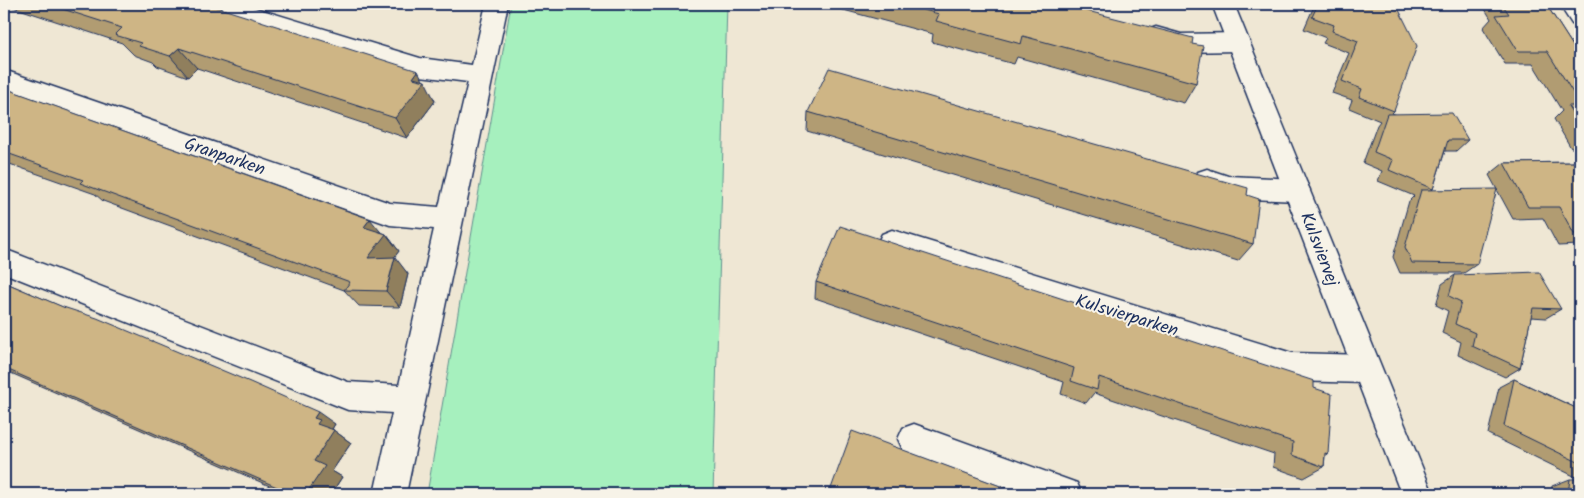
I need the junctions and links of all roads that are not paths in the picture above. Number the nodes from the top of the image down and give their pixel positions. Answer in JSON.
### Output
{"nodes":[{"id":1,"x":216,"y":4,"type":"edge"},
{"id":2,"x":497,"y":4,"type":"edge"},
{"id":3,"x":1223,"y":4,"type":"edge"},
{"id":4,"x":1570,"y":4,"type":"edge"},
{"id":5,"x":1580,"y":18,"type":"edge"},
{"id":6,"x":1132,"y":30,"type":"edge"},
{"id":7,"x":1238,"y":42,"type":"junction"},
{"id":8,"x":482,"y":75,"type":"junction"},
{"id":9,"x":4,"y":79,"type":"edge"},
{"id":10,"x":1181,"y":173,"type":"edge"},
{"id":11,"x":1297,"y":190,"type":"junction"},
{"id":12,"x":450,"y":219,"type":"junction"},
{"id":13,"x":892,"y":242,"type":"edge"},
{"id":14,"x":4,"y":261,"type":"edge"},
{"id":15,"x":1366,"y":369,"type":"junction"},
{"id":16,"x":410,"y":400,"type":"junction"},
{"id":17,"x":914,"y":439,"type":"dead end"},
{"id":18,"x":390,"y":494,"type":"edge"},
{"id":19,"x":1066,"y":494,"type":"edge"},
{"id":20,"x":1417,"y":494,"type":"edge"}],
"edges":[{"from":1,"to":8,"type":"street"},
{"from":2,"to":8,"type":"street"},
{"from":3,"to":7,"type":"street","name":"Kulsviervej"},
{"from":4,"to":5,"type":"street"},
{"from":6,"to":7,"type":"street"},
{"from":7,"to":11,"type":"street","name":"Kulsviervej"},
{"from":8,"to":12,"type":"street"},
{"from":9,"to":12,"type":"street","name":"Granparken"},
{"from":10,"to":11,"type":"street"},
{"from":11,"to":15,"type":"street","name":"Kulsviervej"},
{"from":12,"to":16,"type":"street"},
{"from":13,"to":15,"type":"street","name":"Kulsvierparken"},
{"from":14,"to":16,"type":"street"},
{"from":15,"to":20,"type":"street","name":"Kulsviervej"},
{"from":16,"to":18,"type":"street"},
{"from":17,"to":19,"type":"street"}]}
